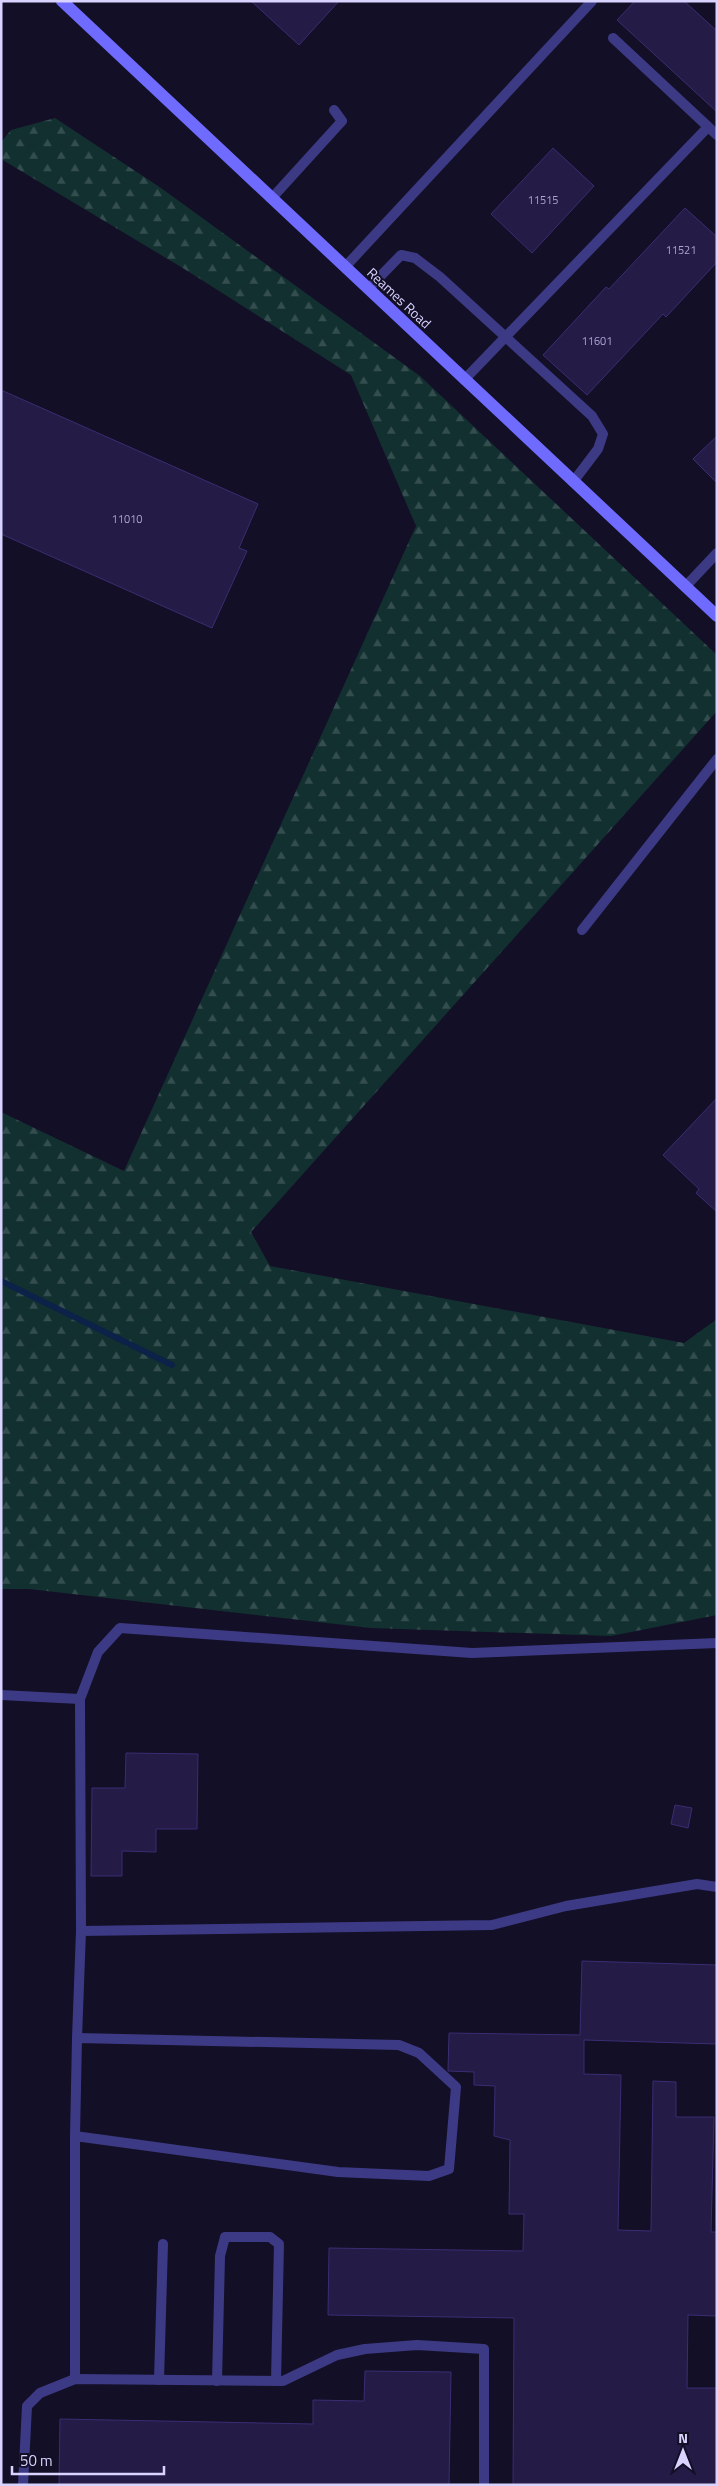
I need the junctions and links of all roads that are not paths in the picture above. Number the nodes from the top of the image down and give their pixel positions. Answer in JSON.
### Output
{"nodes":[{"id":1,"x":62,"y":1,"type":"edge"},
{"id":2,"x":592,"y":1,"type":"edge"},
{"id":3,"x":613,"y":38,"type":"dead end"},
{"id":4,"x":334,"y":110,"type":"dead end"},
{"id":5,"x":708,"y":127,"type":"junction"},
{"id":6,"x":717,"y":135,"type":"edge"},
{"id":7,"x":272,"y":198,"type":"junction"},
{"id":8,"x":345,"y":267,"type":"junction"},
{"id":9,"x":368,"y":289,"type":"junction"},
{"id":10,"x":506,"y":338,"type":"junction"},
{"id":11,"x":464,"y":380,"type":"junction"},
{"id":12,"x":572,"y":482,"type":"junction"},
{"id":13,"x":717,"y":553,"type":"edge"},
{"id":14,"x":685,"y":587,"type":"junction"},
{"id":15,"x":717,"y":616,"type":"edge"},
{"id":16,"x":717,"y":759,"type":"edge"},
{"id":17,"x":582,"y":930,"type":"dead end"},
{"id":18,"x":717,"y":1643,"type":"edge"},
{"id":19,"x":1,"y":1695,"type":"edge"},
{"id":20,"x":80,"y":1699,"type":"junction"},
{"id":21,"x":717,"y":1887,"type":"edge"},
{"id":22,"x":82,"y":1931,"type":"junction"},
{"id":23,"x":77,"y":2038,"type":"junction"},
{"id":24,"x":75,"y":2136,"type":"junction"},
{"id":25,"x":164,"y":2244,"type":"dead end"},
{"id":26,"x":75,"y":2379,"type":"junction"},
{"id":27,"x":159,"y":2380,"type":"junction"},
{"id":28,"x":217,"y":2381,"type":"junction"},
{"id":29,"x":276,"y":2381,"type":"junction"},
{"id":30,"x":23,"y":2485,"type":"edge"},
{"id":31,"x":484,"y":2485,"type":"edge"}],
"edges":[{"from":1,"to":7,"type":"main road","name":"Reames Road"},
{"from":2,"to":8,"type":"lane"},
{"from":3,"to":5,"type":"lane"},
{"from":4,"to":7,"type":"lane"},
{"from":5,"to":6,"type":"lane"},
{"from":5,"to":10,"type":"lane"},
{"from":7,"to":8,"type":"main road","name":"Reames Road"},
{"from":8,"to":9,"type":"main road","name":"Reames Road"},
{"from":9,"to":10,"type":"lane"},
{"from":9,"to":11,"type":"main road","name":"Reames Road"},
{"from":10,"to":11,"type":"lane"},
{"from":10,"to":12,"type":"lane"},
{"from":11,"to":12,"type":"main road","name":"Reames Road"},
{"from":12,"to":14,"type":"main road","name":"Reames Road"},
{"from":13,"to":14,"type":"lane"},
{"from":14,"to":15,"type":"main road","name":"Reames Road"},
{"from":16,"to":17,"type":"lane"},
{"from":18,"to":20,"type":"lane"},
{"from":19,"to":20,"type":"lane"},
{"from":20,"to":22,"type":"lane"},
{"from":21,"to":22,"type":"lane"},
{"from":22,"to":23,"type":"lane"},
{"from":23,"to":24,"type":"lane"},
{"from":23,"to":24,"type":"lane"},
{"from":24,"to":26,"type":"lane"},
{"from":25,"to":27,"type":"lane"},
{"from":26,"to":27,"type":"lane"},
{"from":26,"to":30,"type":"lane"},
{"from":27,"to":28,"type":"lane"},
{"from":28,"to":29,"type":"lane"},
{"from":28,"to":29,"type":"lane"},
{"from":29,"to":31,"type":"lane"}]}
